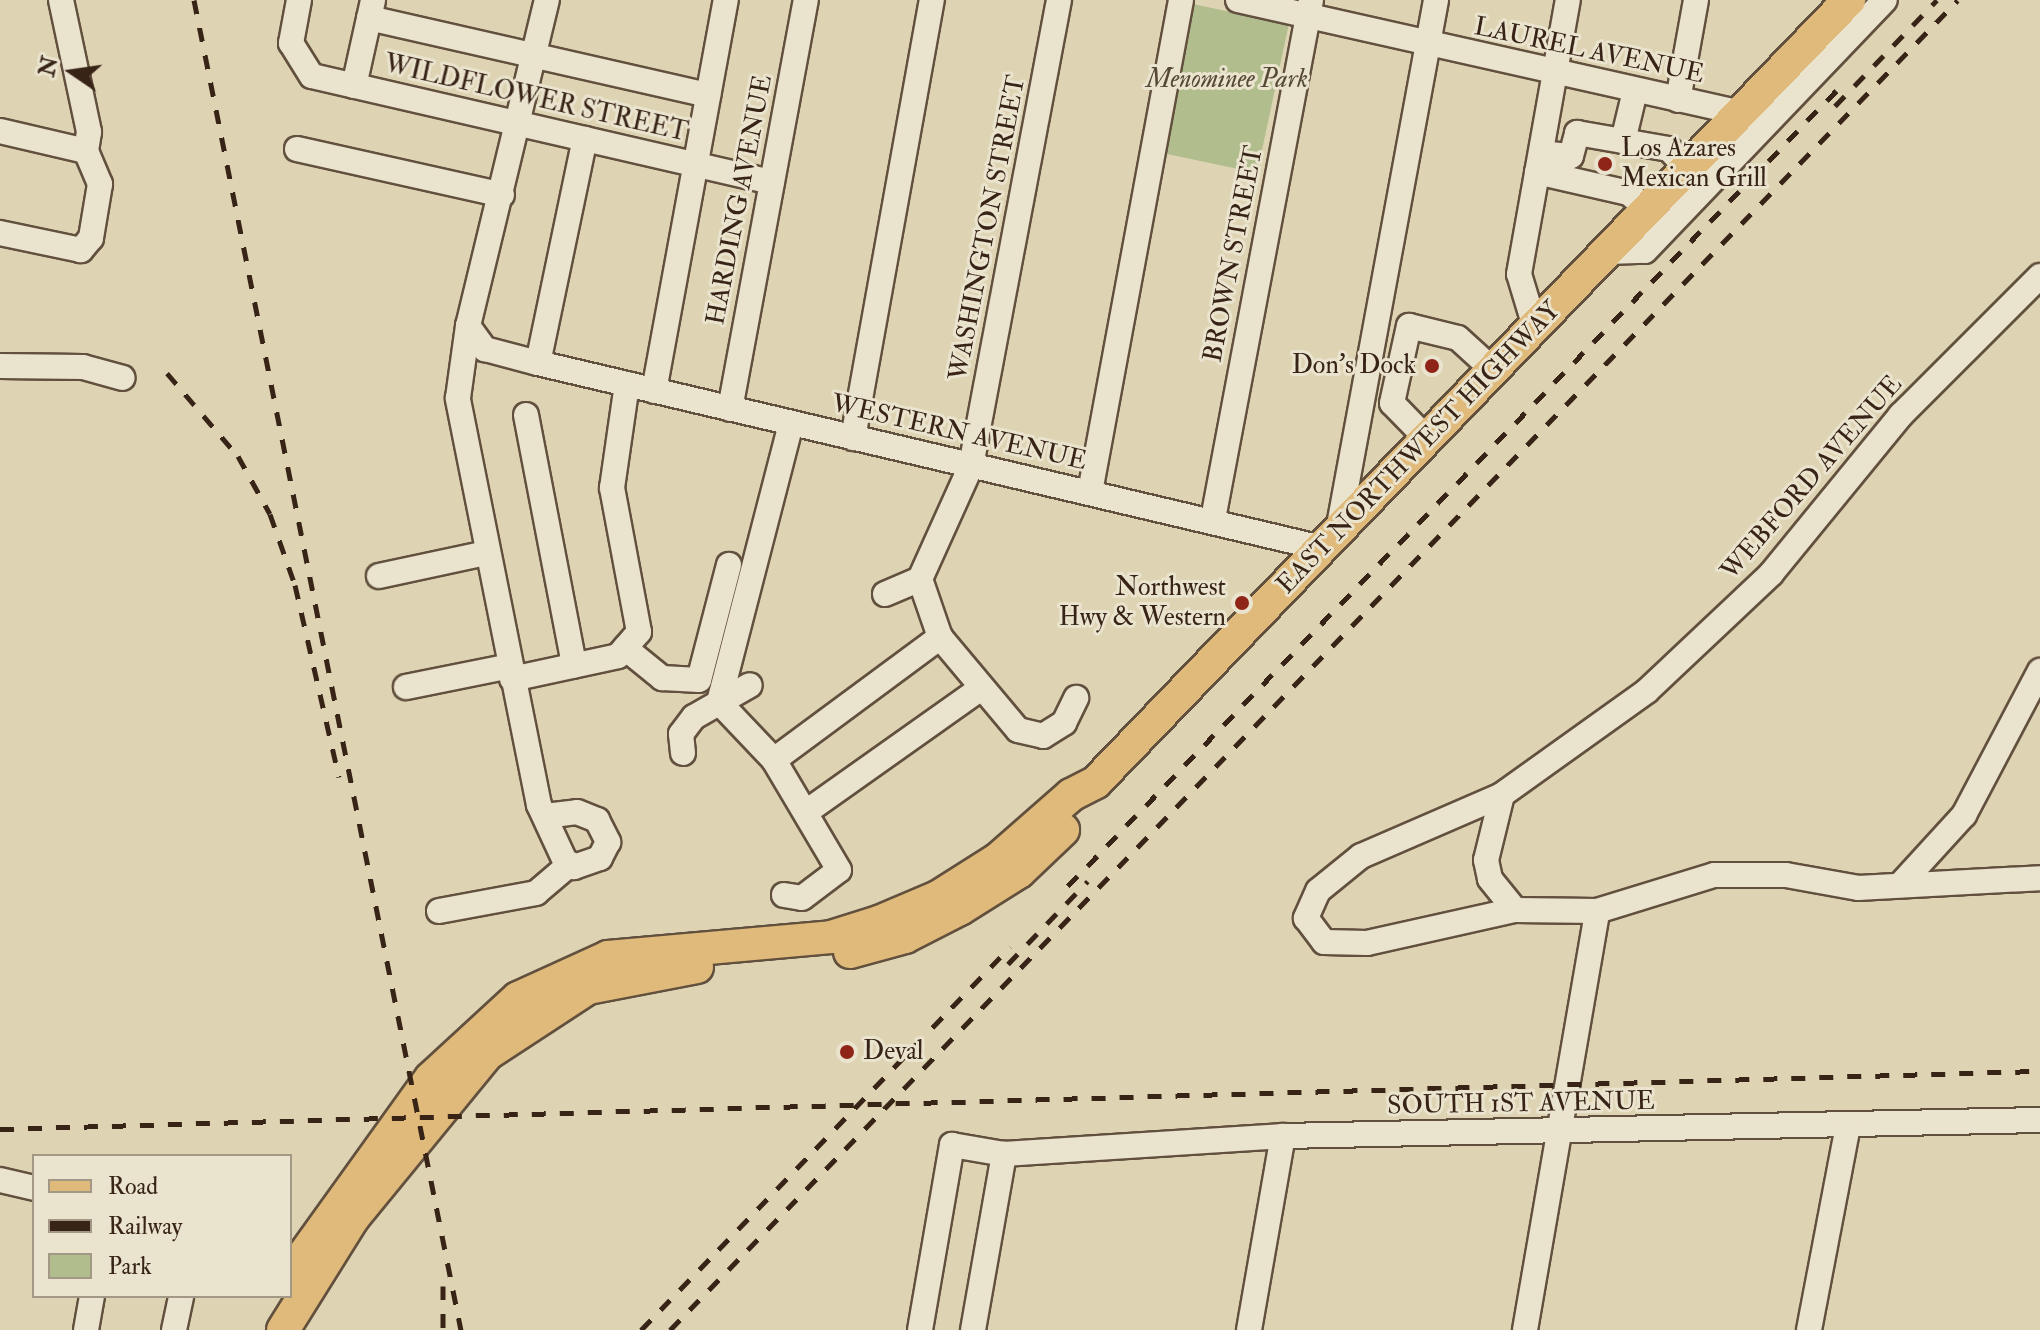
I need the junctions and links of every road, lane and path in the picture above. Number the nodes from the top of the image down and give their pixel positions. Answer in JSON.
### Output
{"nodes":[{"id":1,"x":61,"y":0,"type":"edge"},
{"id":2,"x":299,"y":0,"type":"edge"},
{"id":3,"x":547,"y":0,"type":"edge"},
{"id":4,"x":726,"y":0,"type":"edge"},
{"id":5,"x":806,"y":0,"type":"edge"},
{"id":6,"x":932,"y":0,"type":"edge"},
{"id":7,"x":1059,"y":0,"type":"edge"},
{"id":8,"x":1181,"y":0,"type":"edge"},
{"id":9,"x":1238,"y":0,"type":"edge"},
{"id":10,"x":1436,"y":0,"type":"edge"},
{"id":11,"x":1568,"y":0,"type":"edge"},
{"id":12,"x":1696,"y":0,"type":"edge"},
{"id":13,"x":1849,"y":0,"type":"edge"},
{"id":14,"x":1885,"y":0,"type":"edge"},
{"id":15,"x":1309,"y":8,"type":"edge"},
{"id":16,"x":371,"y":9,"type":"edge"},
{"id":17,"x":1428,"y":44,"type":"junction"},
{"id":18,"x":534,"y":55,"type":"junction"},
{"id":19,"x":1554,"y":73,"type":"junction"},
{"id":20,"x":354,"y":86,"type":"junction"},
{"id":21,"x":1635,"y":91,"type":"junction"},
{"id":22,"x":708,"y":95,"type":"junction"},
{"id":23,"x":1678,"y":100,"type":"junction"},
{"id":24,"x":1741,"y":113,"type":"junction"},
{"id":25,"x":518,"y":124,"type":"junction"},
{"id":26,"x":0,"y":131,"type":"edge"},
{"id":27,"x":585,"y":139,"type":"junction"},
{"id":28,"x":1623,"y":141,"type":"junction"},
{"id":29,"x":297,"y":149,"type":"dead end"},
{"id":30,"x":86,"y":151,"type":"junction"},
{"id":31,"x":1539,"y":162,"type":"junction"},
{"id":32,"x":695,"y":165,"type":"junction"},
{"id":33,"x":1687,"y":168,"type":"junction"},
{"id":34,"x":772,"y":182,"type":"junction"},
{"id":35,"x":502,"y":195,"type":"junction"},
{"id":36,"x":1647,"y":210,"type":"junction"},
{"id":37,"x":0,"y":233,"type":"edge"},
{"id":38,"x":1607,"y":252,"type":"junction"},
{"id":39,"x":2040,"y":276,"type":"edge"},
{"id":40,"x":468,"y":326,"type":"junction"},
{"id":41,"x":1535,"y":327,"type":"junction"},
{"id":42,"x":538,"y":363,"type":"junction"},
{"id":43,"x":0,"y":366,"type":"edge"},
{"id":44,"x":1493,"y":370,"type":"junction"},
{"id":45,"x":123,"y":378,"type":"dead end"},
{"id":46,"x":627,"y":384,"type":"junction"},
{"id":47,"x":654,"y":391,"type":"junction"},
{"id":48,"x":730,"y":409,"type":"junction"},
{"id":49,"x":526,"y":415,"type":"dead end"},
{"id":50,"x":791,"y":424,"type":"junction"},
{"id":51,"x":853,"y":438,"type":"junction"},
{"id":52,"x":1427,"y":439,"type":"junction"},
{"id":53,"x":971,"y":466,"type":"junction"},
{"id":54,"x":1090,"y":492,"type":"junction"},
{"id":55,"x":1213,"y":519,"type":"junction"},
{"id":56,"x":1330,"y":540,"type":"junction"},
{"id":57,"x":486,"y":553,"type":"junction"},
{"id":58,"x":729,"y":565,"type":"dead end"},
{"id":59,"x":379,"y":576,"type":"dead end"},
{"id":60,"x":920,"y":579,"type":"junction"},
{"id":61,"x":885,"y":594,"type":"dead end"},
{"id":62,"x":940,"y":637,"type":"junction"},
{"id":63,"x":625,"y":648,"type":"junction"},
{"id":64,"x":574,"y":665,"type":"junction"},
{"id":65,"x":2040,"y":671,"type":"edge"},
{"id":66,"x":511,"y":672,"type":"junction"},
{"id":67,"x":750,"y":685,"type":"dead end"},
{"id":68,"x":406,"y":687,"type":"dead end"},
{"id":69,"x":981,"y":688,"type":"junction"},
{"id":70,"x":1076,"y":698,"type":"dead end"},
{"id":71,"x":719,"y":702,"type":"junction"},
{"id":72,"x":683,"y":753,"type":"dead end"},
{"id":73,"x":774,"y":760,"type":"junction"},
{"id":74,"x":1096,"y":782,"type":"junction"},
{"id":75,"x":1502,"y":795,"type":"junction"},
{"id":76,"x":809,"y":810,"type":"junction"},
{"id":77,"x":545,"y":816,"type":"junction"},
{"id":78,"x":570,"y":864,"type":"junction"},
{"id":79,"x":2040,"y":878,"type":"edge"},
{"id":80,"x":1900,"y":885,"type":"junction"},
{"id":81,"x":784,"y":895,"type":"dead end"},
{"id":82,"x":1515,"y":910,"type":"junction"},
{"id":83,"x":439,"y":911,"type":"dead end"},
{"id":84,"x":1597,"y":911,"type":"junction"},
{"id":85,"x":2040,"y":1120,"type":"edge"},
{"id":86,"x":1848,"y":1126,"type":"junction"},
{"id":87,"x":1558,"y":1131,"type":"junction"},
{"id":88,"x":1283,"y":1136,"type":"junction"},
{"id":89,"x":1004,"y":1154,"type":"junction"},
{"id":90,"x":0,"y":1180,"type":"edge"},
{"id":91,"x":32,"y":1188,"type":"edge"},
{"id":92,"x":292,"y":1271,"type":"edge"},
{"id":93,"x":92,"y":1298,"type":"edge"},
{"id":94,"x":181,"y":1298,"type":"edge"},
{"id":95,"x":278,"y":1298,"type":"edge"},
{"id":96,"x":86,"y":1330,"type":"edge"},
{"id":97,"x":174,"y":1330,"type":"edge"},
{"id":98,"x":263,"y":1330,"type":"edge"},
{"id":99,"x":283,"y":1330,"type":"edge"},
{"id":100,"x":920,"y":1330,"type":"edge"},
{"id":101,"x":973,"y":1330,"type":"edge"},
{"id":102,"x":1249,"y":1330,"type":"edge"},
{"id":103,"x":1525,"y":1330,"type":"edge"},
{"id":104,"x":1809,"y":1330,"type":"edge"}],
"edges":[{"from":1,"to":30,"type":"street"},
{"from":2,"to":20,"type":"street","name":"WILDFLOWER STREET"},
{"from":3,"to":18,"type":"street"},
{"from":4,"to":22,"type":"street"},
{"from":5,"to":34,"type":"street","name":"HARDING AVENUE"},
{"from":6,"to":51,"type":"street"},
{"from":7,"to":53,"type":"street","name":"WASHINGTON STREET"},
{"from":8,"to":54,"type":"street"},
{"from":9,"to":15,"type":"street","name":"LAUREL AVENUE"},
{"from":10,"to":17,"type":"street"},
{"from":11,"to":19,"type":"street"},
{"from":12,"to":23,"type":"street"},
{"from":13,"to":24,"type":"main road","name":"EAST NORTHWEST HIGHWAY"},
{"from":14,"to":38,"type":"street"},
{"from":15,"to":17,"type":"street","name":"LAUREL AVENUE"},
{"from":15,"to":55,"type":"street","name":"BROWN STREET"},
{"from":16,"to":18,"type":"street"},
{"from":16,"to":20,"type":"street"},
{"from":17,"to":19,"type":"street","name":"LAUREL AVENUE"},
{"from":17,"to":56,"type":"street"},
{"from":18,"to":22,"type":"street"},
{"from":18,"to":25,"type":"street"},
{"from":19,"to":21,"type":"street","name":"LAUREL AVENUE"},
{"from":19,"to":31,"type":"street"},
{"from":20,"to":25,"type":"street","name":"WILDFLOWER STREET"},
{"from":21,"to":23,"type":"street","name":"LAUREL AVENUE"},
{"from":21,"to":28,"type":"street"},
{"from":22,"to":32,"type":"street"},
{"from":23,"to":24,"type":"street","name":"LAUREL AVENUE"},
{"from":24,"to":33,"type":"main road","name":"EAST NORTHWEST HIGHWAY"},
{"from":25,"to":27,"type":"street","name":"WILDFLOWER STREET"},
{"from":25,"to":35,"type":"street"},
{"from":26,"to":30,"type":"street"},
{"from":27,"to":32,"type":"street","name":"WILDFLOWER STREET"},
{"from":27,"to":42,"type":"street"},
{"from":28,"to":31,"type":"street"},
{"from":28,"to":33,"type":"street"},
{"from":29,"to":35,"type":"street"},
{"from":30,"to":37,"type":"street"},
{"from":31,"to":36,"type":"street"},
{"from":31,"to":41,"type":"street"},
{"from":32,"to":34,"type":"street","name":"WILDFLOWER STREET"},
{"from":32,"to":47,"type":"street"},
{"from":33,"to":36,"type":"main road","name":"EAST NORTHWEST HIGHWAY"},
{"from":34,"to":48,"type":"street","name":"HARDING AVENUE"},
{"from":35,"to":40,"type":"street"},
{"from":36,"to":38,"type":"main road","name":"EAST NORTHWEST HIGHWAY"},
{"from":38,"to":41,"type":"main road","name":"EAST NORTHWEST HIGHWAY"},
{"from":39,"to":75,"type":"street","name":"WEBFORD AVENUE"},
{"from":40,"to":42,"type":"street","name":"WESTERN AVENUE"},
{"from":40,"to":57,"type":"street"},
{"from":41,"to":44,"type":"main road","name":"EAST NORTHWEST HIGHWAY"},
{"from":42,"to":46,"type":"street","name":"WESTERN AVENUE"},
{"from":43,"to":45,"type":"street"},
{"from":44,"to":52,"type":"main road","name":"EAST NORTHWEST HIGHWAY"},
{"from":44,"to":52,"type":"street"},
{"from":46,"to":47,"type":"street","name":"WESTERN AVENUE"},
{"from":46,"to":63,"type":"street"},
{"from":47,"to":48,"type":"street","name":"WESTERN AVENUE"},
{"from":48,"to":50,"type":"street","name":"WESTERN AVENUE"},
{"from":49,"to":64,"type":"street"},
{"from":50,"to":51,"type":"street","name":"WESTERN AVENUE"},
{"from":50,"to":71,"type":"street"},
{"from":51,"to":53,"type":"street","name":"WESTERN AVENUE"},
{"from":52,"to":56,"type":"main road","name":"EAST NORTHWEST HIGHWAY"},
{"from":53,"to":54,"type":"street","name":"WESTERN AVENUE"},
{"from":53,"to":60,"type":"street","name":"WASHINGTON STREET"},
{"from":54,"to":55,"type":"street","name":"WESTERN AVENUE"},
{"from":55,"to":56,"type":"street","name":"WESTERN AVENUE"},
{"from":56,"to":74,"type":"main road","name":"EAST NORTHWEST HIGHWAY"},
{"from":57,"to":59,"type":"street"},
{"from":57,"to":66,"type":"street"},
{"from":58,"to":63,"type":"street"},
{"from":60,"to":61,"type":"street"},
{"from":60,"to":62,"type":"street"},
{"from":62,"to":69,"type":"street"},
{"from":62,"to":73,"type":"street"},
{"from":63,"to":64,"type":"street"},
{"from":64,"to":66,"type":"street"},
{"from":65,"to":80,"type":"street"},
{"from":66,"to":68,"type":"street"},
{"from":66,"to":77,"type":"street"},
{"from":67,"to":71,"type":"street"},
{"from":69,"to":70,"type":"street"},
{"from":69,"to":76,"type":"street"},
{"from":71,"to":72,"type":"street"},
{"from":71,"to":73,"type":"street"},
{"from":73,"to":76,"type":"street"},
{"from":74,"to":92,"type":"main road","name":"EAST NORTHWEST HIGHWAY"},
{"from":74,"to":99,"type":"main road","name":"EAST NORTHWEST HIGHWAY"},
{"from":75,"to":82,"type":"street"},
{"from":75,"to":82,"type":"street","name":"WEBFORD AVENUE"},
{"from":76,"to":81,"type":"street"},
{"from":77,"to":78,"type":"street"},
{"from":77,"to":78,"type":"street"},
{"from":78,"to":83,"type":"street"},
{"from":79,"to":80,"type":"street"},
{"from":80,"to":84,"type":"street"},
{"from":82,"to":84,"type":"street"},
{"from":84,"to":87,"type":"street"},
{"from":85,"to":86,"type":"street","name":"SOUTH 1ST AVENUE"},
{"from":86,"to":87,"type":"street","name":"SOUTH 1ST AVENUE"},
{"from":86,"to":104,"type":"street"},
{"from":87,"to":88,"type":"street","name":"SOUTH 1ST AVENUE"},
{"from":87,"to":103,"type":"street"},
{"from":88,"to":89,"type":"street","name":"SOUTH 1ST AVENUE"},
{"from":88,"to":102,"type":"street"},
{"from":89,"to":100,"type":"street","name":"SOUTH 1ST AVENUE"},
{"from":89,"to":101,"type":"street"},
{"from":90,"to":91,"type":"street"},
{"from":93,"to":96,"type":"street"},
{"from":94,"to":97,"type":"street"},
{"from":95,"to":98,"type":"main road"}]}
